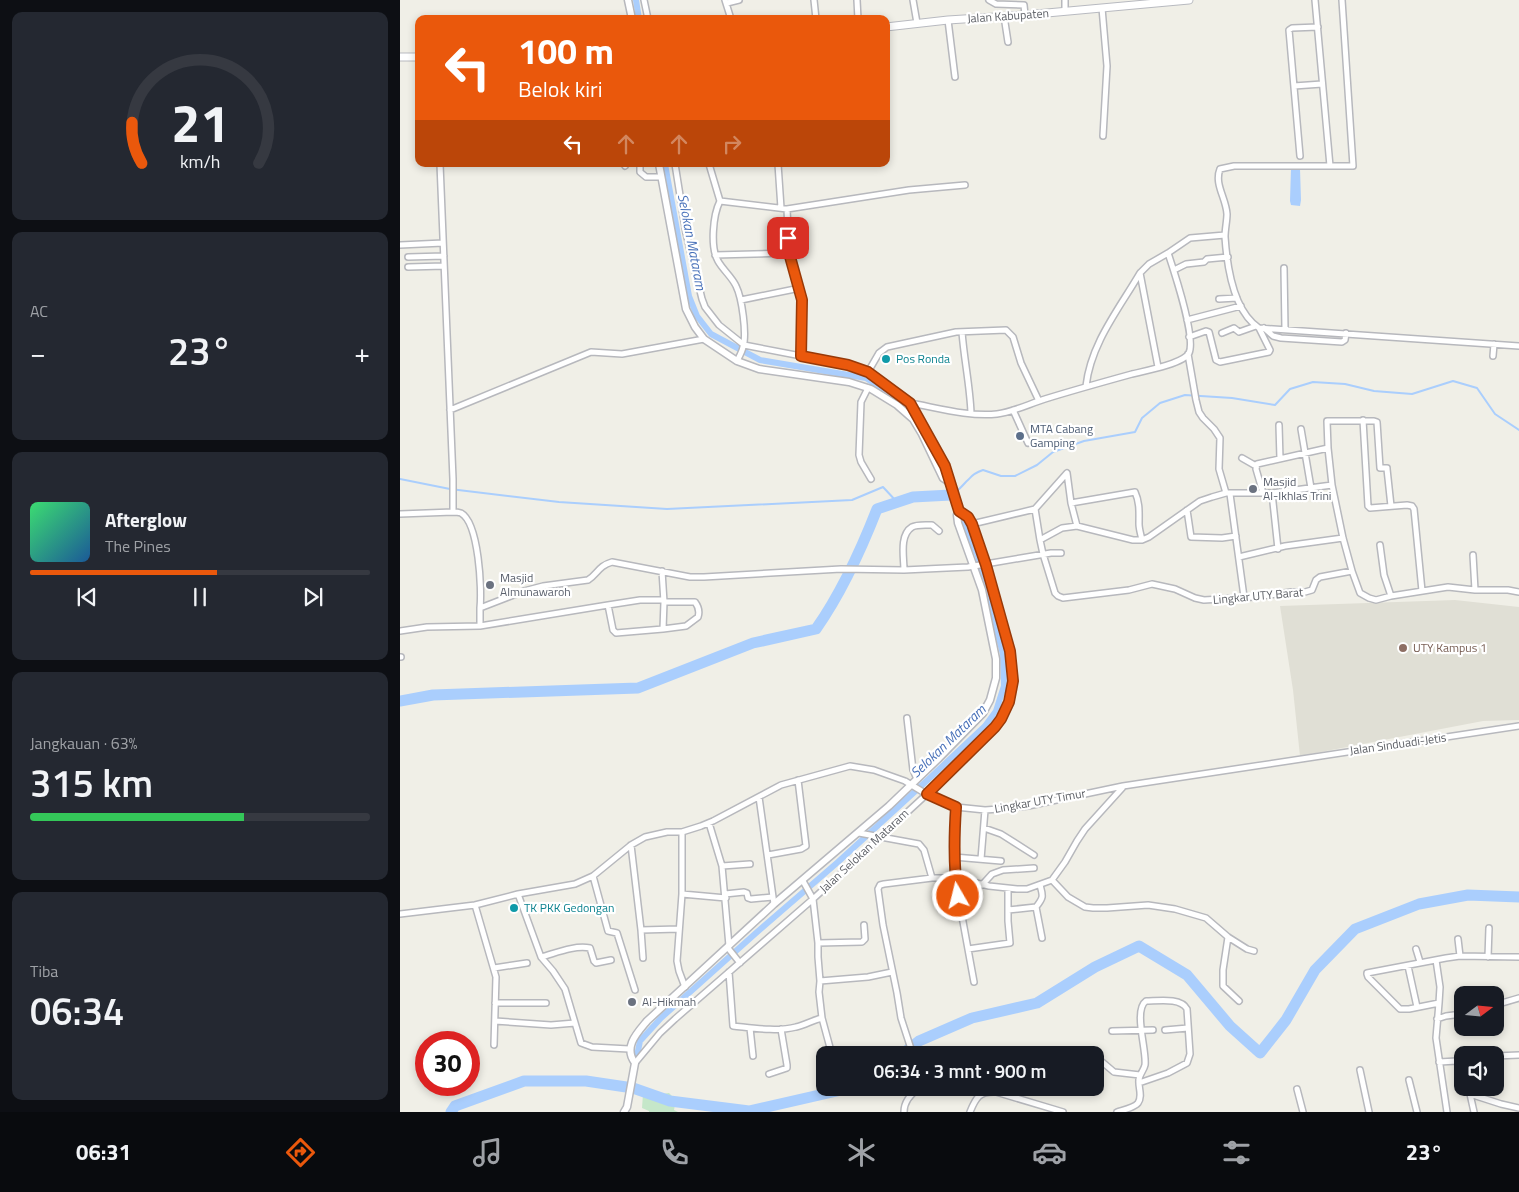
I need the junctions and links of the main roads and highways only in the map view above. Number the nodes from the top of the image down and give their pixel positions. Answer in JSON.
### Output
{"nodes":[{"id":1,"x":1189,"y":0,"type":"edge"},
{"id":2,"x":890,"y":26,"type":"edge"},
{"id":3,"x":415,"y":57,"type":"edge"},
{"id":4,"x":400,"y":58,"type":"edge"}],
"edges":[{"from":1,"to":2,"type":"main road","name":"Jalan Kabupaten"},
{"from":3,"to":4,"type":"main road"}]}
